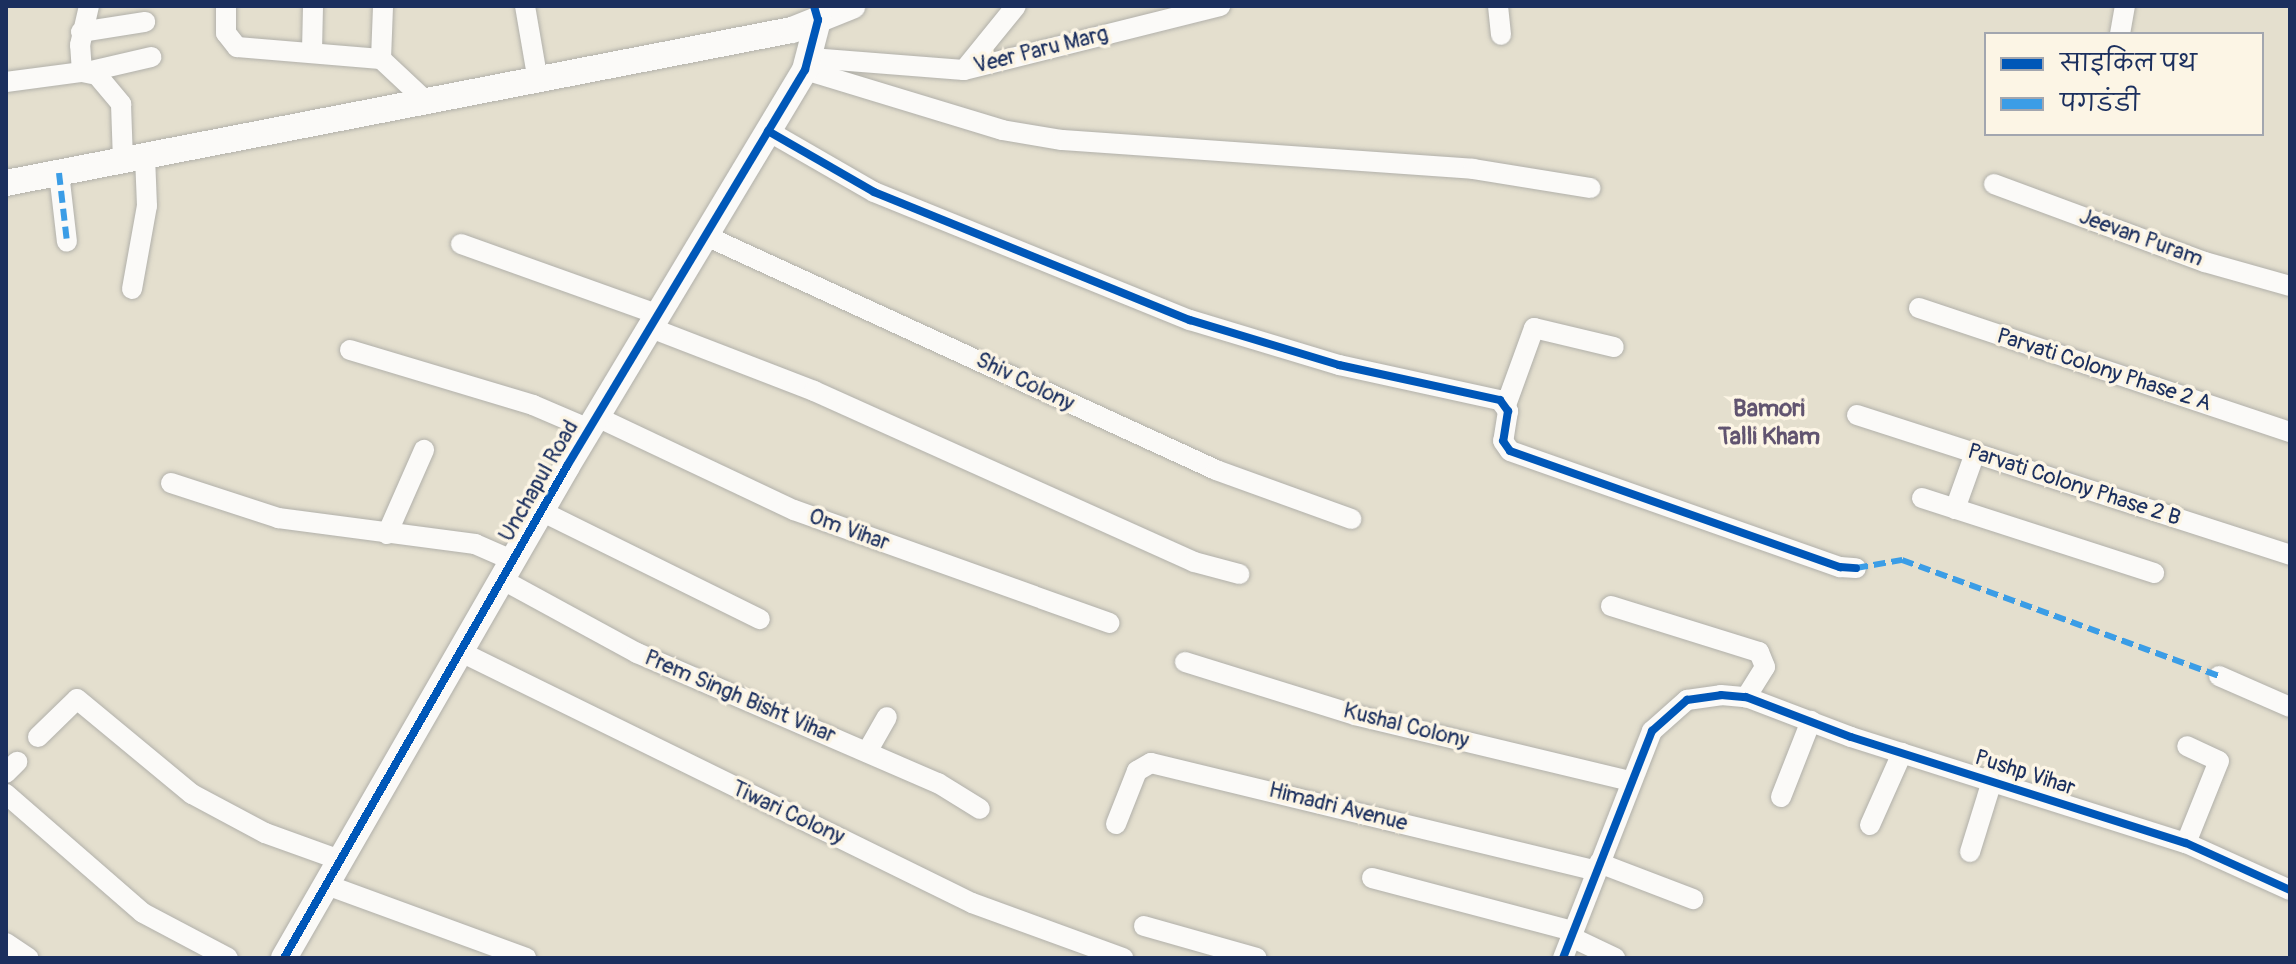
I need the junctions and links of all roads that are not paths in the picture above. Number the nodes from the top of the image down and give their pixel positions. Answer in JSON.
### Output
{"nodes":[{"id":1,"x":89,"y":6,"type":"edge"},
{"id":2,"x":226,"y":6,"type":"edge"},
{"id":3,"x":313,"y":6,"type":"edge"},
{"id":4,"x":383,"y":6,"type":"edge"},
{"id":5,"x":525,"y":6,"type":"edge"},
{"id":6,"x":852,"y":6,"type":"edge"},
{"id":7,"x":1016,"y":6,"type":"edge"},
{"id":8,"x":1220,"y":6,"type":"edge"},
{"id":9,"x":1498,"y":6,"type":"edge"},
{"id":10,"x":2125,"y":6,"type":"edge"},
{"id":11,"x":816,"y":13,"type":"edge"},
{"id":12,"x":145,"y":22,"type":"dead end"},
{"id":13,"x":81,"y":32,"type":"junction"},
{"id":14,"x":2120,"y":32,"type":"edge"},
{"id":15,"x":1501,"y":35,"type":"dead end"},
{"id":16,"x":312,"y":51,"type":"junction"},
{"id":17,"x":151,"y":57,"type":"dead end"},
{"id":18,"x":381,"y":59,"type":"junction"},
{"id":19,"x":808,"y":64,"type":"junction"},
{"id":20,"x":964,"y":70,"type":"junction"},
{"id":21,"x":87,"y":72,"type":"junction"},
{"id":22,"x":538,"y":81,"type":"junction"},
{"id":23,"x":6,"y":82,"type":"edge"},
{"id":24,"x":428,"y":103,"type":"junction"},
{"id":25,"x":768,"y":131,"type":"junction"},
{"id":26,"x":134,"y":158,"type":"junction"},
{"id":27,"x":59,"y":173,"type":"junction"},
{"id":28,"x":6,"y":183,"type":"edge"},
{"id":29,"x":1994,"y":184,"type":"dead end"},
{"id":30,"x":1590,"y":188,"type":"dead end"},
{"id":31,"x":704,"y":235,"type":"junction"},
{"id":32,"x":67,"y":242,"type":"dead end"},
{"id":33,"x":461,"y":244,"type":"dead end"},
{"id":34,"x":2290,"y":286,"type":"edge"},
{"id":35,"x":132,"y":289,"type":"dead end"},
{"id":36,"x":1919,"y":308,"type":"dead end"},
{"id":37,"x":655,"y":322,"type":"junction"},
{"id":38,"x":1614,"y":347,"type":"dead end"},
{"id":39,"x":350,"y":350,"type":"dead end"},
{"id":40,"x":1506,"y":405,"type":"junction"},
{"id":41,"x":1857,"y":415,"type":"dead end"},
{"id":42,"x":593,"y":423,"type":"junction"},
{"id":43,"x":2290,"y":432,"type":"edge"},
{"id":44,"x":424,"y":450,"type":"dead end"},
{"id":45,"x":1975,"y":453,"type":"junction"},
{"id":46,"x":171,"y":483,"type":"dead end"},
{"id":47,"x":1922,"y":498,"type":"dead end"},
{"id":48,"x":1955,"y":509,"type":"junction"},
{"id":49,"x":541,"y":511,"type":"junction"},
{"id":50,"x":1351,"y":519,"type":"dead end"},
{"id":51,"x":387,"y":534,"type":"junction"},
{"id":52,"x":2290,"y":555,"type":"edge"},
{"id":53,"x":1856,"y":568,"type":"dead end"},
{"id":54,"x":509,"y":571,"type":"junction"},
{"id":55,"x":2154,"y":573,"type":"dead end"},
{"id":56,"x":1239,"y":574,"type":"dead end"},
{"id":57,"x":1611,"y":606,"type":"dead end"},
{"id":58,"x":760,"y":619,"type":"dead end"},
{"id":59,"x":1109,"y":623,"type":"dead end"},
{"id":60,"x":461,"y":652,"type":"junction"},
{"id":61,"x":1185,"y":662,"type":"dead end"},
{"id":62,"x":2219,"y":676,"type":"dead end"},
{"id":63,"x":1746,"y":697,"type":"junction"},
{"id":64,"x":2290,"y":707,"type":"edge"},
{"id":65,"x":887,"y":717,"type":"dead end"},
{"id":66,"x":1811,"y":721,"type":"junction"},
{"id":67,"x":38,"y":737,"type":"dead end"},
{"id":68,"x":2187,"y":746,"type":"dead end"},
{"id":69,"x":867,"y":752,"type":"junction"},
{"id":70,"x":1902,"y":753,"type":"junction"},
{"id":71,"x":1630,"y":781,"type":"junction"},
{"id":72,"x":1992,"y":781,"type":"junction"},
{"id":73,"x":6,"y":794,"type":"edge"},
{"id":74,"x":1781,"y":797,"type":"dead end"},
{"id":75,"x":980,"y":809,"type":"dead end"},
{"id":76,"x":1116,"y":824,"type":"dead end"},
{"id":77,"x":1870,"y":825,"type":"dead end"},
{"id":78,"x":2186,"y":843,"type":"junction"},
{"id":79,"x":1970,"y":852,"type":"dead end"},
{"id":80,"x":340,"y":860,"type":"junction"},
{"id":81,"x":1597,"y":867,"type":"junction"},
{"id":82,"x":1372,"y":878,"type":"dead end"},
{"id":83,"x":327,"y":885,"type":"junction"},
{"id":84,"x":2290,"y":890,"type":"edge"},
{"id":85,"x":1693,"y":899,"type":"dead end"},
{"id":86,"x":1144,"y":926,"type":"dead end"},
{"id":87,"x":1572,"y":934,"type":"junction"},
{"id":88,"x":6,"y":943,"type":"edge"},
{"id":89,"x":28,"y":958,"type":"edge"},
{"id":90,"x":228,"y":958,"type":"edge"},
{"id":91,"x":286,"y":958,"type":"edge"},
{"id":92,"x":526,"y":958,"type":"edge"},
{"id":93,"x":1123,"y":958,"type":"edge"},
{"id":94,"x":1257,"y":958,"type":"edge"},
{"id":95,"x":1563,"y":958,"type":"edge"},
{"id":96,"x":1615,"y":958,"type":"edge"}],
"edges":[{"from":1,"to":13,"type":"street"},
{"from":2,"to":16,"type":"street"},
{"from":3,"to":16,"type":"street"},
{"from":4,"to":18,"type":"street"},
{"from":5,"to":22,"type":"street"},
{"from":6,"to":11,"type":"street"},
{"from":7,"to":20,"type":"street"},
{"from":8,"to":20,"type":"street","name":"Veer Paru Marg"},
{"from":9,"to":15,"type":"street"},
{"from":10,"to":14,"type":"street"},
{"from":11,"to":19,"type":"street","name":"Unchapul Road"},
{"from":11,"to":22,"type":"street"},
{"from":12,"to":13,"type":"street"},
{"from":13,"to":21,"type":"street"},
{"from":16,"to":18,"type":"street"},
{"from":17,"to":21,"type":"street"},
{"from":18,"to":24,"type":"street"},
{"from":19,"to":20,"type":"street","name":"Veer Paru Marg"},
{"from":19,"to":25,"type":"street","name":"Unchapul Road"},
{"from":19,"to":30,"type":"street"},
{"from":21,"to":23,"type":"street"},
{"from":21,"to":26,"type":"street"},
{"from":22,"to":24,"type":"street"},
{"from":24,"to":26,"type":"street"},
{"from":25,"to":31,"type":"street","name":"Unchapul Road"},
{"from":25,"to":40,"type":"street"},
{"from":26,"to":27,"type":"street"},
{"from":26,"to":35,"type":"street"},
{"from":27,"to":28,"type":"street"},
{"from":27,"to":32,"type":"street"},
{"from":29,"to":34,"type":"street","name":"Jeevan Puram"},
{"from":31,"to":37,"type":"street","name":"Unchapul Road"},
{"from":31,"to":50,"type":"street","name":"Shiv Colony"},
{"from":33,"to":37,"type":"street"},
{"from":36,"to":43,"type":"street","name":"Parvati Colony Phase 2 A"},
{"from":37,"to":42,"type":"street","name":"Unchapul Road"},
{"from":37,"to":56,"type":"street"},
{"from":38,"to":40,"type":"street"},
{"from":39,"to":42,"type":"street","name":"Om Vihar"},
{"from":40,"to":53,"type":"street"},
{"from":41,"to":45,"type":"street","name":"Parvati Colony Phase 2 B"},
{"from":42,"to":49,"type":"street","name":"Unchapul Road"},
{"from":42,"to":59,"type":"street","name":"Om Vihar"},
{"from":44,"to":51,"type":"street"},
{"from":45,"to":48,"type":"street"},
{"from":45,"to":52,"type":"street","name":"Parvati Colony Phase 2 B"},
{"from":46,"to":51,"type":"street","name":"Prem Singh Bisht Vihar"},
{"from":47,"to":48,"type":"street"},
{"from":48,"to":55,"type":"street"},
{"from":49,"to":54,"type":"street","name":"Unchapul Road"},
{"from":49,"to":58,"type":"street"},
{"from":51,"to":54,"type":"street","name":"Prem Singh Bisht Vihar"},
{"from":54,"to":60,"type":"street","name":"Unchapul Road"},
{"from":54,"to":69,"type":"street","name":"Prem Singh Bisht Vihar"},
{"from":57,"to":63,"type":"street"},
{"from":60,"to":80,"type":"street","name":"Unchapul Road"},
{"from":60,"to":93,"type":"street","name":"Tiwari Colony"},
{"from":61,"to":71,"type":"street","name":"Kushal Colony"},
{"from":62,"to":64,"type":"street"},
{"from":63,"to":66,"type":"street","name":"Pushp Vihar"},
{"from":63,"to":71,"type":"street"},
{"from":65,"to":69,"type":"street"},
{"from":66,"to":70,"type":"street","name":"Pushp Vihar"},
{"from":66,"to":74,"type":"street"},
{"from":67,"to":80,"type":"street"},
{"from":68,"to":78,"type":"street"},
{"from":69,"to":75,"type":"street","name":"Prem Singh Bisht Vihar"},
{"from":70,"to":72,"type":"street","name":"Pushp Vihar"},
{"from":70,"to":77,"type":"street"},
{"from":71,"to":81,"type":"street"},
{"from":72,"to":78,"type":"street","name":"Pushp Vihar"},
{"from":72,"to":79,"type":"street"},
{"from":73,"to":90,"type":"street"},
{"from":76,"to":81,"type":"street","name":"Himadri Avenue"},
{"from":78,"to":84,"type":"street","name":"Pushp Vihar"},
{"from":80,"to":83,"type":"street","name":"Unchapul Road"},
{"from":81,"to":85,"type":"street","name":"Himadri Avenue"},
{"from":81,"to":87,"type":"street"},
{"from":82,"to":87,"type":"street"},
{"from":83,"to":91,"type":"street","name":"Unchapul Road"},
{"from":83,"to":92,"type":"street"},
{"from":86,"to":94,"type":"street"},
{"from":87,"to":95,"type":"street"},
{"from":87,"to":96,"type":"street"},
{"from":88,"to":89,"type":"street"}]}
